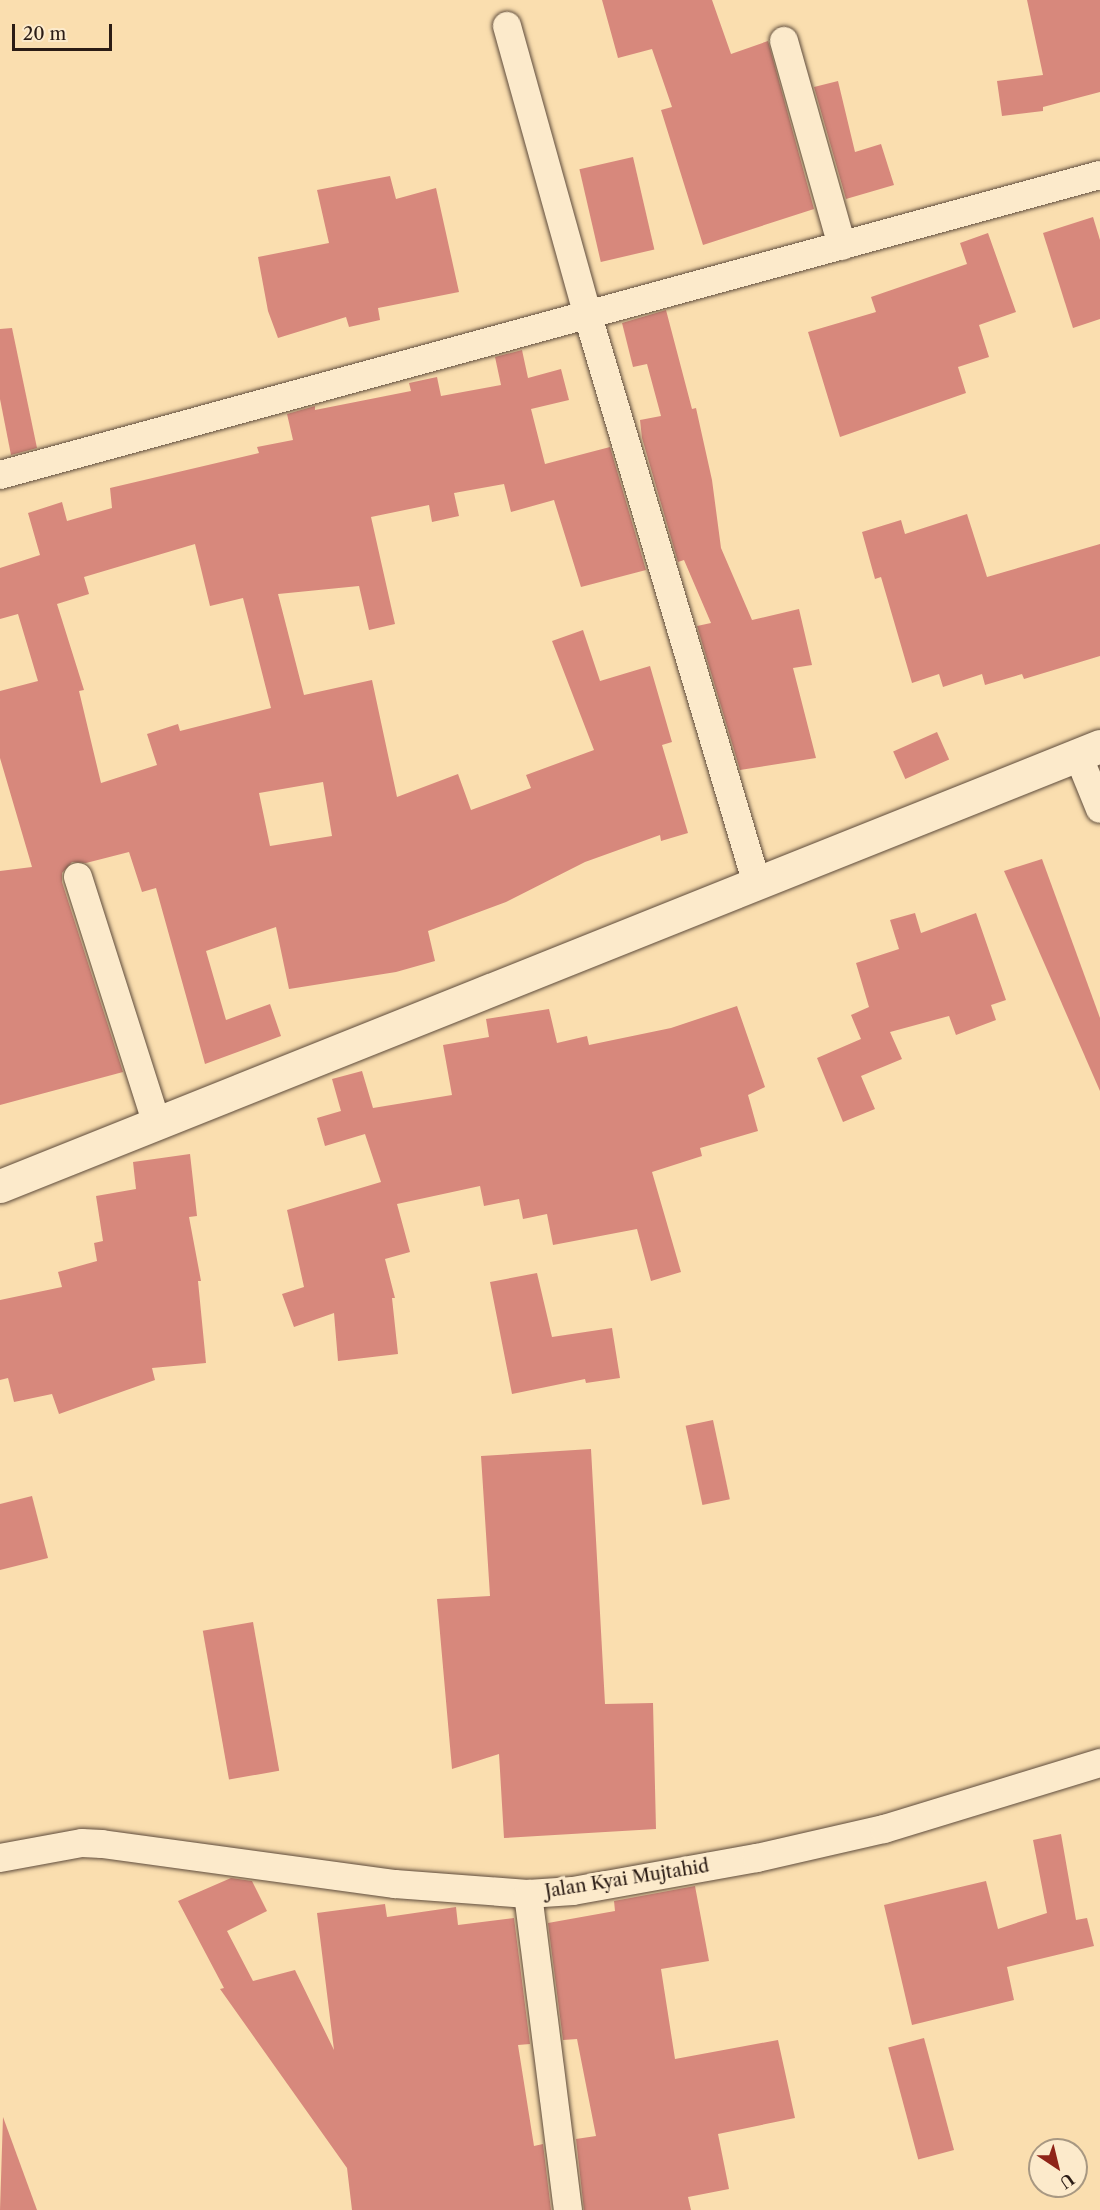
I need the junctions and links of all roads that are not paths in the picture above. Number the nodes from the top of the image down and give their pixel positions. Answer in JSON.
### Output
{"nodes":[{"id":1,"x":507,"y":26,"type":"dead end"},
{"id":2,"x":784,"y":41,"type":"dead end"},
{"id":3,"x":1100,"y":175,"type":"edge"},
{"id":4,"x":842,"y":246,"type":"junction"},
{"id":5,"x":588,"y":316,"type":"junction"},
{"id":6,"x":0,"y":475,"type":"edge"},
{"id":7,"x":1089,"y":750,"type":"edge"},
{"id":8,"x":1100,"y":809,"type":"edge"},
{"id":9,"x":78,"y":877,"type":"dead end"},
{"id":10,"x":756,"y":881,"type":"junction"},
{"id":11,"x":156,"y":1122,"type":"junction"},
{"id":12,"x":0,"y":1186,"type":"edge"},
{"id":13,"x":1100,"y":1763,"type":"edge"},
{"id":14,"x":0,"y":1858,"type":"edge"},
{"id":15,"x":528,"y":1894,"type":"junction"},
{"id":16,"x":568,"y":2210,"type":"edge"}],
"edges":[{"from":1,"to":5,"type":"street"},
{"from":2,"to":4,"type":"street"},
{"from":3,"to":4,"type":"street"},
{"from":4,"to":5,"type":"street"},
{"from":5,"to":6,"type":"street"},
{"from":5,"to":10,"type":"street"},
{"from":7,"to":8,"type":"street"},
{"from":7,"to":10,"type":"street"},
{"from":9,"to":11,"type":"street"},
{"from":10,"to":11,"type":"street"},
{"from":11,"to":12,"type":"street"},
{"from":13,"to":15,"type":"street","name":"Jalan Kyai Mujtahid"},
{"from":14,"to":15,"type":"street","name":"Jalan Kyai Mujtahid"},
{"from":15,"to":16,"type":"street"}]}
